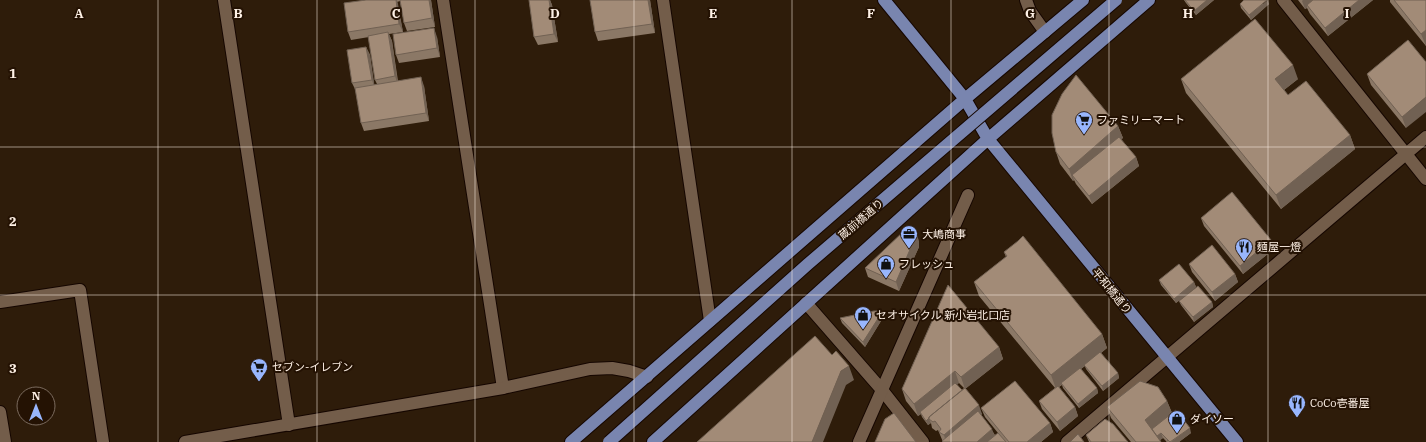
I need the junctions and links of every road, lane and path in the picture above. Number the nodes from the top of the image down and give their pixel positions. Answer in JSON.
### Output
{"nodes":[{"id":1,"x":224,"y":0,"type":"edge"},
{"id":2,"x":443,"y":0,"type":"edge"},
{"id":3,"x":663,"y":0,"type":"edge"},
{"id":4,"x":884,"y":0,"type":"edge"},
{"id":5,"x":1026,"y":0,"type":"edge"},
{"id":6,"x":1083,"y":0,"type":"edge"},
{"id":7,"x":1116,"y":0,"type":"edge"},
{"id":8,"x":1149,"y":0,"type":"edge"},
{"id":9,"x":1283,"y":0,"type":"edge"},
{"id":10,"x":1046,"y":32,"type":"junction"},
{"id":11,"x":965,"y":99,"type":"junction"},
{"id":12,"x":1426,"y":137,"type":"edge"},
{"id":13,"x":988,"y":139,"type":"junction"},
{"id":14,"x":1406,"y":154,"type":"junction"},
{"id":15,"x":1426,"y":179,"type":"edge"},
{"id":16,"x":968,"y":195,"type":"dead end"},
{"id":17,"x":0,"y":302,"type":"edge"},
{"id":18,"x":806,"y":303,"type":"junction"},
{"id":19,"x":710,"y":321,"type":"junction"},
{"id":20,"x":1167,"y":357,"type":"junction"},
{"id":21,"x":647,"y":377,"type":"junction"},
{"id":22,"x":503,"y":388,"type":"junction"},
{"id":23,"x":882,"y":390,"type":"junction"},
{"id":24,"x":0,"y":412,"type":"edge"},
{"id":25,"x":289,"y":425,"type":"junction"},
{"id":26,"x":5,"y":442,"type":"edge"},
{"id":27,"x":102,"y":442,"type":"edge"},
{"id":28,"x":185,"y":442,"type":"edge"},
{"id":29,"x":572,"y":442,"type":"edge"},
{"id":30,"x":610,"y":442,"type":"edge"},
{"id":31,"x":653,"y":442,"type":"edge"},
{"id":32,"x":859,"y":442,"type":"edge"},
{"id":33,"x":922,"y":442,"type":"edge"},
{"id":34,"x":1067,"y":442,"type":"edge"},
{"id":35,"x":1237,"y":442,"type":"edge"}],
"edges":[{"from":1,"to":25,"type":"street"},
{"from":2,"to":22,"type":"street"},
{"from":3,"to":19,"type":"street"},
{"from":4,"to":11,"type":"main road"},
{"from":5,"to":10,"type":"street"},
{"from":6,"to":10,"type":"main road"},
{"from":7,"to":30,"type":"main road","name":"蔵前橋通り","bridge":true},
{"from":8,"to":13,"type":"main road"},
{"from":9,"to":14,"type":"street"},
{"from":10,"to":11,"type":"main road"},
{"from":11,"to":13,"type":"main road","name":"平和橋通り"},
{"from":11,"to":19,"type":"main road"},
{"from":12,"to":14,"type":"street"},
{"from":13,"to":18,"type":"main road"},
{"from":13,"to":20,"type":"main road","name":"平和橋通り"},
{"from":14,"to":15,"type":"street"},
{"from":14,"to":20,"type":"street"},
{"from":16,"to":23,"type":"street"},
{"from":17,"to":27,"type":"street"},
{"from":18,"to":23,"type":"street"},
{"from":18,"to":31,"type":"main road"},
{"from":19,"to":21,"type":"main road"},
{"from":20,"to":34,"type":"street"},
{"from":20,"to":35,"type":"main road","name":"平和橋通り"},
{"from":21,"to":22,"type":"street"},
{"from":21,"to":29,"type":"main road"},
{"from":22,"to":25,"type":"street"},
{"from":23,"to":32,"type":"street"},
{"from":23,"to":33,"type":"street"},
{"from":24,"to":26,"type":"street"},
{"from":25,"to":28,"type":"street"}]}
